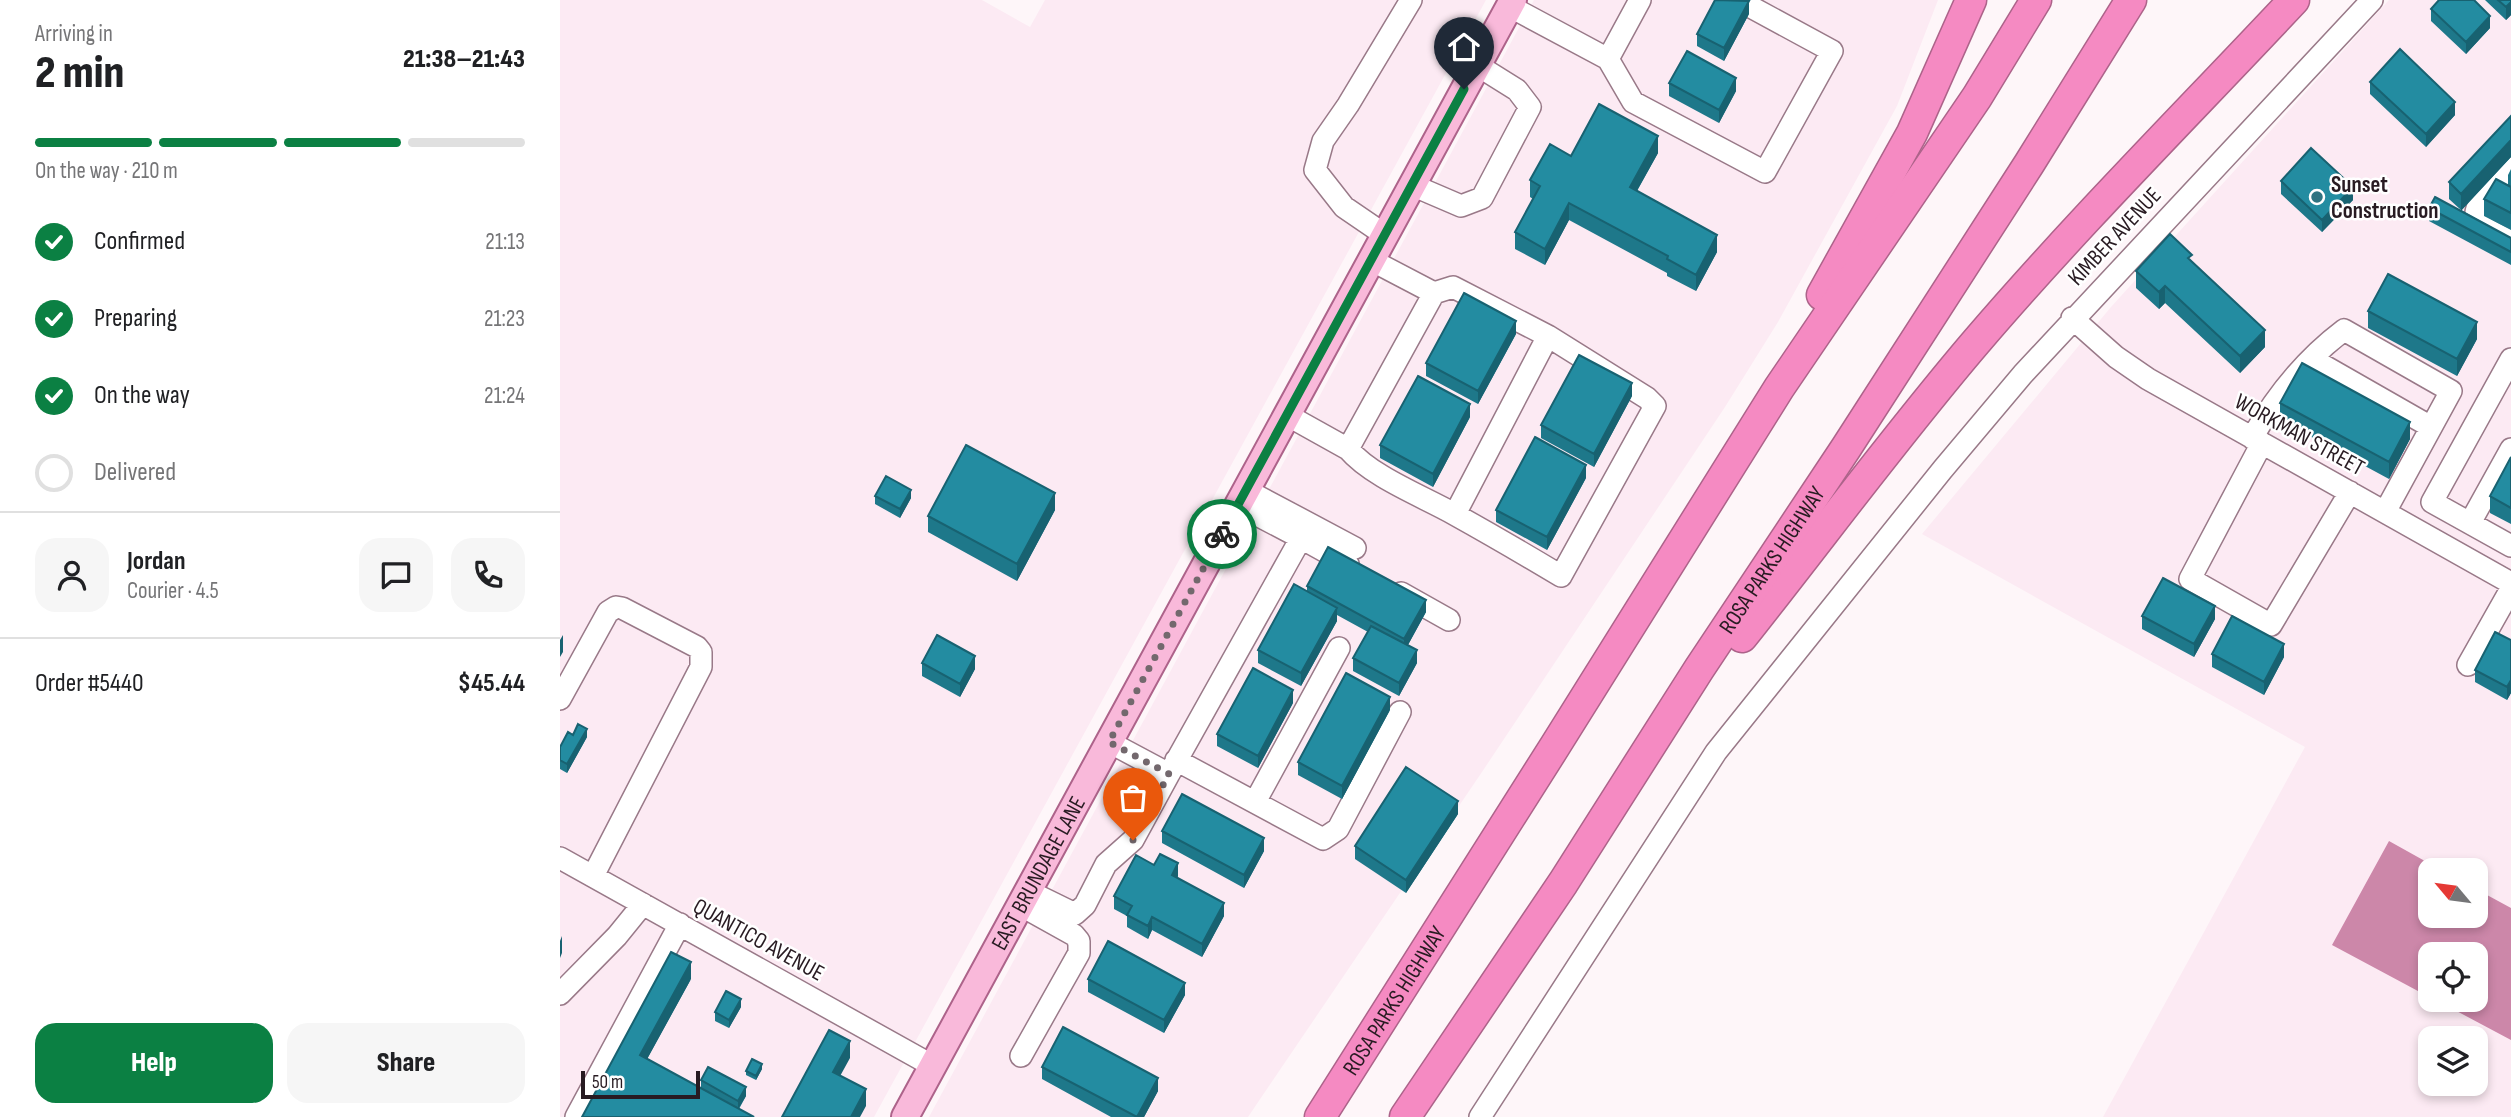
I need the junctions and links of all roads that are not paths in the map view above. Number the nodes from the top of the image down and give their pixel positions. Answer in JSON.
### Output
{"nodes":[{"id":1,"x":1411,"y":0,"type":"edge"},
{"id":2,"x":1640,"y":0,"type":"edge"},
{"id":3,"x":1738,"y":0,"type":"edge"},
{"id":4,"x":1971,"y":0,"type":"edge"},
{"id":5,"x":2036,"y":0,"type":"edge"},
{"id":6,"x":2131,"y":0,"type":"edge"},
{"id":7,"x":2294,"y":0,"type":"edge"},
{"id":8,"x":2372,"y":0,"type":"edge"},
{"id":9,"x":1511,"y":3,"type":"edge"},
{"id":10,"x":1608,"y":59,"type":"junction"},
{"id":11,"x":1477,"y":65,"type":"junction"},
{"id":12,"x":2511,"y":168,"type":"edge"},
{"id":13,"x":1412,"y":185,"type":"junction"},
{"id":14,"x":1385,"y":235,"type":"junction"},
{"id":15,"x":2511,"y":242,"type":"edge"},
{"id":16,"x":1371,"y":260,"type":"junction"},
{"id":17,"x":1434,"y":293,"type":"junction"},
{"id":18,"x":2073,"y":318,"type":"junction"},
{"id":19,"x":1548,"y":336,"type":"junction"},
{"id":20,"x":2312,"y":359,"type":"junction"},
{"id":21,"x":2511,"y":359,"type":"edge"},
{"id":22,"x":1779,"y":388,"type":"junction"},
{"id":23,"x":1287,"y":415,"type":"junction"},
{"id":24,"x":2431,"y":427,"type":"junction"},
{"id":25,"x":2257,"y":441,"type":"junction"},
{"id":26,"x":1348,"y":449,"type":"junction"},
{"id":27,"x":2511,"y":449,"type":"edge"},
{"id":28,"x":2350,"y":492,"type":"junction"},
{"id":29,"x":1242,"y":498,"type":"junction"},
{"id":30,"x":2385,"y":512,"type":"junction"},
{"id":31,"x":1455,"y":514,"type":"junction"},
{"id":32,"x":2470,"y":523,"type":"junction"},
{"id":33,"x":1301,"y":538,"type":"junction"},
{"id":34,"x":2511,"y":546,"type":"edge"},
{"id":35,"x":1355,"y":548,"type":"dead end"},
{"id":36,"x":2511,"y":583,"type":"edge"},
{"id":37,"x":2511,"y":589,"type":"edge"},
{"id":38,"x":1449,"y":620,"type":"dead end"},
{"id":39,"x":2502,"y":625,"type":"edge"},
{"id":40,"x":1339,"y":648,"type":"dead end"},
{"id":41,"x":2468,"y":665,"type":"dead end"},
{"id":42,"x":560,"y":699,"type":"edge"},
{"id":43,"x":1400,"y":712,"type":"dead end"},
{"id":44,"x":1670,"y":714,"type":"junction"},
{"id":45,"x":1109,"y":742,"type":"junction"},
{"id":46,"x":1172,"y":767,"type":"junction"},
{"id":47,"x":1255,"y":802,"type":"junction"},
{"id":48,"x":560,"y":858,"type":"edge"},
{"id":49,"x":593,"y":876,"type":"junction"},
{"id":50,"x":1024,"y":898,"type":"junction"},
{"id":51,"x":643,"y":904,"type":"junction"},
{"id":52,"x":680,"y":924,"type":"junction"},
{"id":53,"x":560,"y":994,"type":"edge"},
{"id":54,"x":1021,"y":1056,"type":"dead end"},
{"id":55,"x":933,"y":1066,"type":"junction"},
{"id":56,"x":576,"y":1117,"type":"edge"},
{"id":57,"x":905,"y":1117,"type":"edge"},
{"id":58,"x":1320,"y":1117,"type":"edge"},
{"id":59,"x":1405,"y":1117,"type":"edge"},
{"id":60,"x":1480,"y":1117,"type":"edge"}],
"edges":[{"from":1,"to":14,"type":"street"},
{"from":2,"to":10,"type":"street"},
{"from":3,"to":10,"type":"street"},
{"from":4,"to":22,"type":"highway"},
{"from":5,"to":22,"type":"highway","name":"ROSA PARKS HIGHWAY"},
{"from":6,"to":44,"type":"highway","name":"ROSA PARKS HIGHWAY"},
{"from":7,"to":44,"type":"highway"},
{"from":8,"to":18,"type":"street","name":"KIMBER AVENUE"},
{"from":9,"to":10,"type":"street"},
{"from":9,"to":11,"type":"main road","name":"EAST BRUNDAGE LANE"},
{"from":11,"to":13,"type":"main road","name":"EAST BRUNDAGE LANE"},
{"from":11,"to":13,"type":"street"},
{"from":12,"to":15,"type":"street"},
{"from":13,"to":14,"type":"main road","name":"EAST BRUNDAGE LANE"},
{"from":14,"to":16,"type":"main road","name":"EAST BRUNDAGE LANE"},
{"from":16,"to":17,"type":"street"},
{"from":16,"to":23,"type":"main road","name":"EAST BRUNDAGE LANE"},
{"from":17,"to":19,"type":"street"},
{"from":17,"to":26,"type":"street"},
{"from":18,"to":25,"type":"street","name":"WORKMAN STREET"},
{"from":18,"to":60,"type":"street","name":"KIMBER AVENUE"},
{"from":19,"to":31,"type":"street"},
{"from":19,"to":31,"type":"street"},
{"from":20,"to":24,"type":"street"},
{"from":20,"to":24,"type":"street"},
{"from":20,"to":25,"type":"street"},
{"from":21,"to":32,"type":"street"},
{"from":22,"to":58,"type":"highway","name":"ROSA PARKS HIGHWAY"},
{"from":23,"to":26,"type":"street"},
{"from":23,"to":29,"type":"main road","name":"EAST BRUNDAGE LANE"},
{"from":24,"to":30,"type":"street"},
{"from":25,"to":28,"type":"street","name":"WORKMAN STREET"},
{"from":25,"to":28,"type":"street"},
{"from":26,"to":31,"type":"street"},
{"from":27,"to":32,"type":"street"},
{"from":28,"to":30,"type":"street","name":"WORKMAN STREET"},
{"from":29,"to":33,"type":"street"},
{"from":29,"to":35,"type":"street"},
{"from":29,"to":45,"type":"main road","name":"EAST BRUNDAGE LANE"},
{"from":30,"to":36,"type":"street","name":"WORKMAN STREET"},
{"from":32,"to":34,"type":"street"},
{"from":33,"to":38,"type":"street"},
{"from":33,"to":46,"type":"street"},
{"from":37,"to":39,"type":"street"},
{"from":39,"to":41,"type":"street"},
{"from":40,"to":47,"type":"street"},
{"from":42,"to":49,"type":"street"},
{"from":43,"to":47,"type":"street"},
{"from":44,"to":59,"type":"highway","name":"ROSA PARKS HIGHWAY"},
{"from":45,"to":46,"type":"street"},
{"from":45,"to":50,"type":"main road","name":"EAST BRUNDAGE LANE"},
{"from":46,"to":47,"type":"street"},
{"from":46,"to":50,"type":"street"},
{"from":48,"to":49,"type":"street","name":"QUANTICO AVENUE"},
{"from":49,"to":51,"type":"street","name":"QUANTICO AVENUE"},
{"from":50,"to":54,"type":"street"},
{"from":50,"to":55,"type":"main road","name":"EAST BRUNDAGE LANE"},
{"from":51,"to":52,"type":"street","name":"QUANTICO AVENUE"},
{"from":51,"to":53,"type":"street"},
{"from":52,"to":55,"type":"street","name":"QUANTICO AVENUE"},
{"from":52,"to":56,"type":"street"},
{"from":55,"to":57,"type":"main road","name":"EAST BRUNDAGE LANE"}]}
